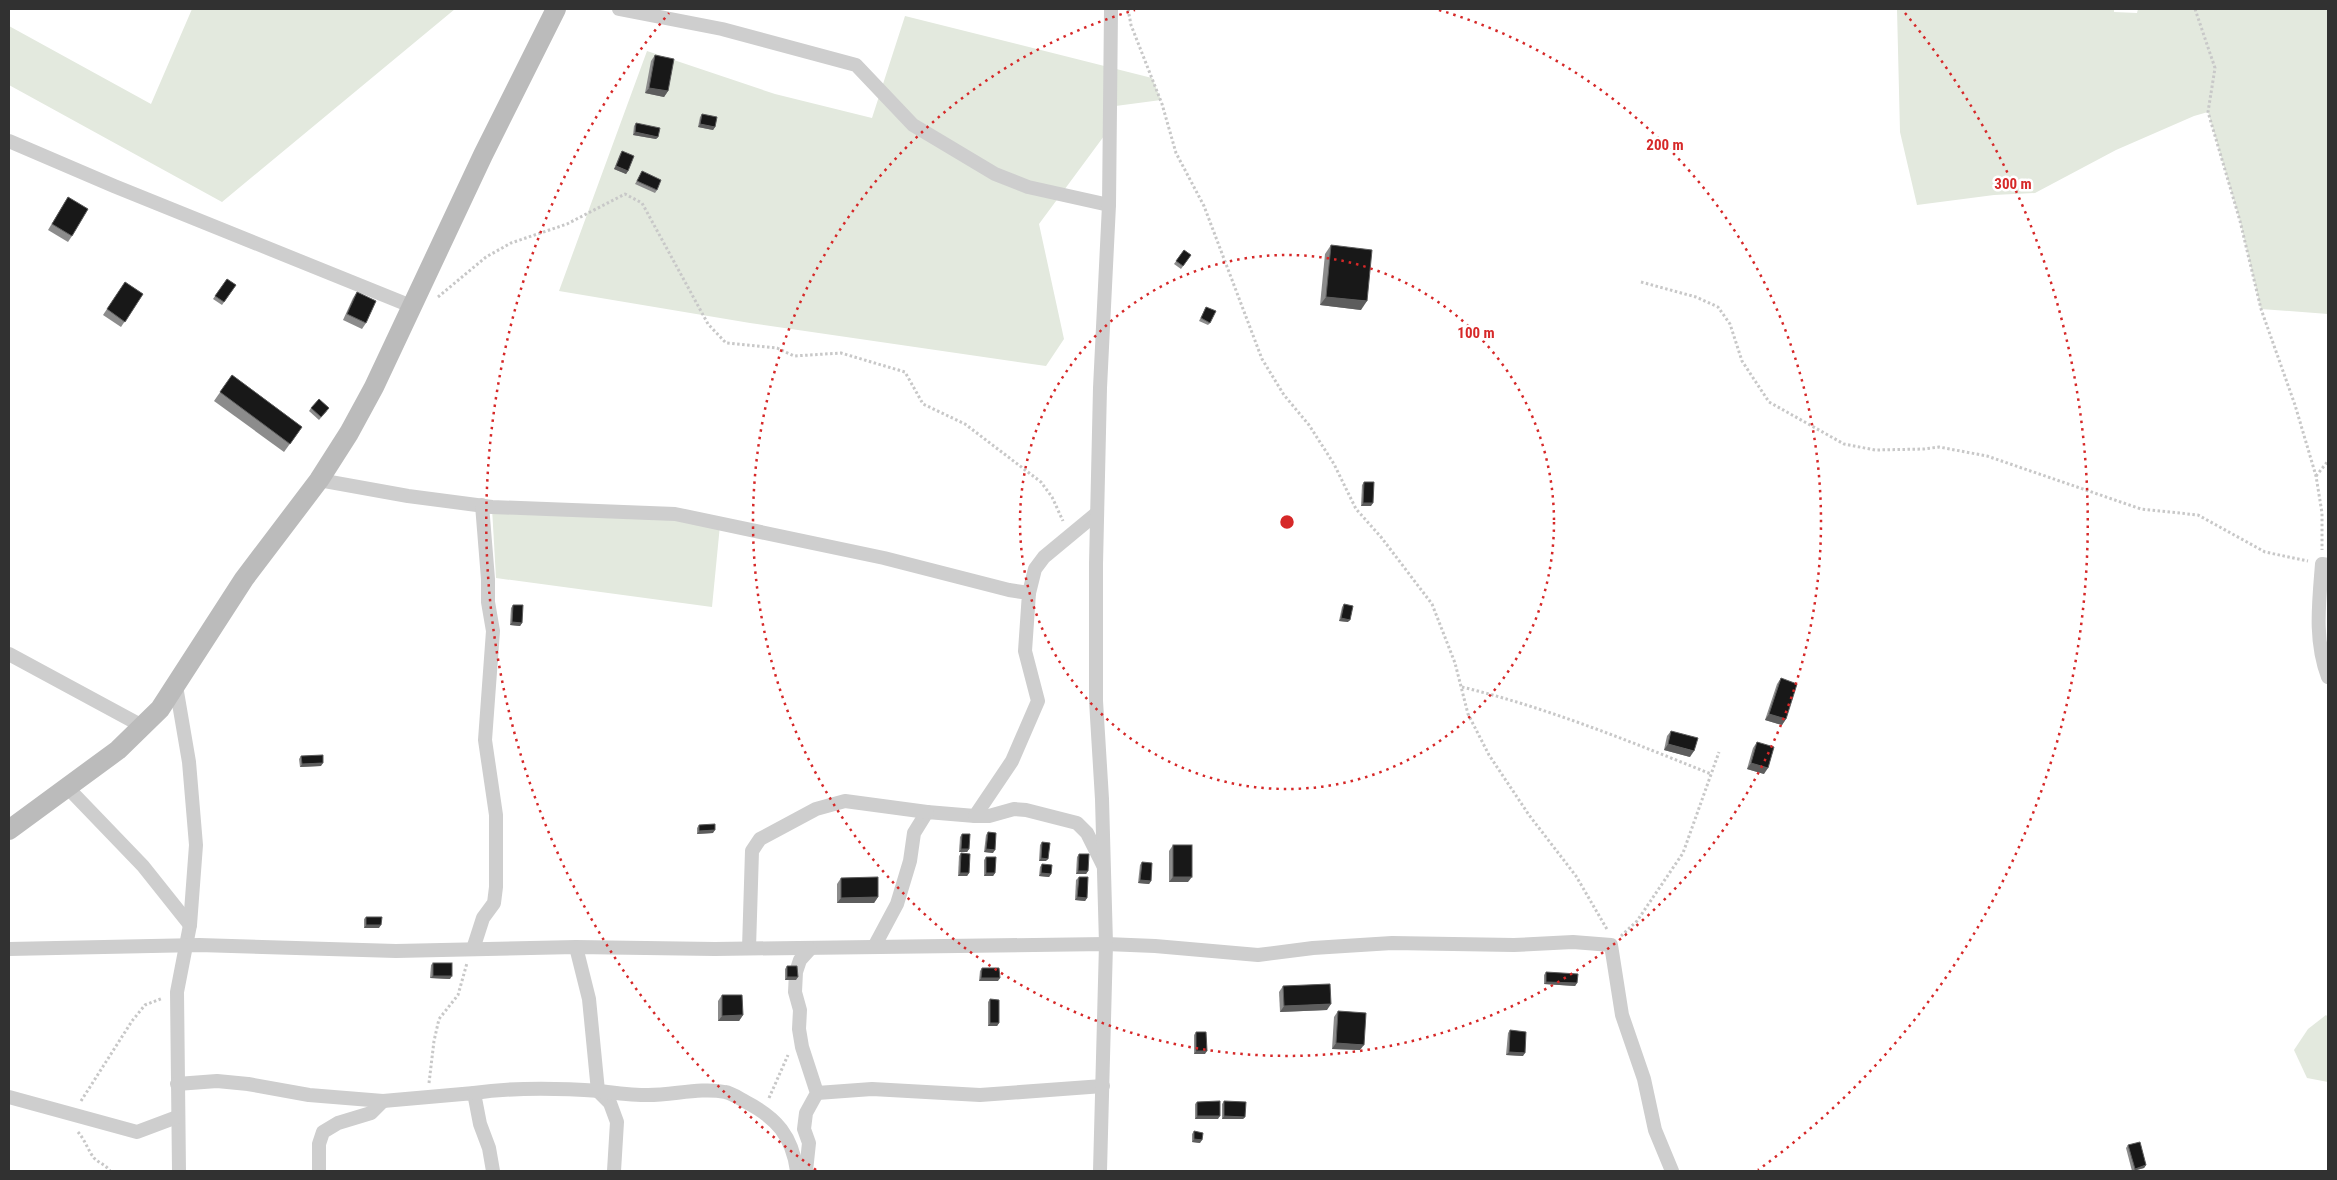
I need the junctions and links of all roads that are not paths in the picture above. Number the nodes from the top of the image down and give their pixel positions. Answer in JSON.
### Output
{"nodes":[{"id":1,"x":556,"y":9,"type":"edge"},
{"id":2,"x":619,"y":9,"type":"edge"},
{"id":3,"x":1111,"y":9,"type":"edge"},
{"id":4,"x":9,"y":141,"type":"edge"},
{"id":5,"x":1108,"y":204,"type":"junction"},
{"id":6,"x":411,"y":306,"type":"junction"},
{"id":7,"x":319,"y":480,"type":"junction"},
{"id":8,"x":482,"y":506,"type":"junction"},
{"id":9,"x":1097,"y":513,"type":"junction"},
{"id":10,"x":2325,"y":565,"type":"edge"},
{"id":11,"x":1029,"y":593,"type":"junction"},
{"id":12,"x":9,"y":654,"type":"edge"},
{"id":13,"x":2328,"y":677,"type":"edge"},
{"id":14,"x":176,"y":686,"type":"junction"},
{"id":15,"x":144,"y":727,"type":"junction"},
{"id":16,"x":67,"y":787,"type":"junction"},
{"id":17,"x":927,"y":812,"type":"junction"},
{"id":18,"x":975,"y":816,"type":"junction"},
{"id":19,"x":9,"y":830,"type":"edge"},
{"id":20,"x":1105,"y":869,"type":"junction"},
{"id":21,"x":190,"y":925,"type":"junction"},
{"id":22,"x":1106,"y":944,"type":"junction"},
{"id":23,"x":188,"y":945,"type":"junction"},
{"id":24,"x":576,"y":947,"type":"junction"},
{"id":25,"x":874,"y":947,"type":"junction"},
{"id":26,"x":749,"y":948,"type":"junction"},
{"id":27,"x":9,"y":949,"type":"edge"},
{"id":28,"x":473,"y":949,"type":"junction"},
{"id":29,"x":810,"y":949,"type":"junction"},
{"id":30,"x":177,"y":1084,"type":"junction"},
{"id":31,"x":1103,"y":1086,"type":"junction"},
{"id":32,"x":598,"y":1091,"type":"junction"},
{"id":33,"x":474,"y":1093,"type":"junction"},
{"id":34,"x":817,"y":1093,"type":"junction"},
{"id":35,"x":9,"y":1098,"type":"edge"},
{"id":36,"x":383,"y":1102,"type":"junction"},
{"id":37,"x":177,"y":1117,"type":"junction"},
{"id":38,"x":178,"y":1171,"type":"edge"},
{"id":39,"x":319,"y":1171,"type":"edge"},
{"id":40,"x":493,"y":1171,"type":"edge"},
{"id":41,"x":614,"y":1171,"type":"edge"},
{"id":42,"x":798,"y":1171,"type":"edge"},
{"id":43,"x":806,"y":1171,"type":"edge"},
{"id":44,"x":1100,"y":1171,"type":"edge"},
{"id":45,"x":1672,"y":1171,"type":"edge"}],
"edges":[{"from":1,"to":6,"type":"street"},
{"from":2,"to":5,"type":"street"},
{"from":3,"to":5,"type":"street"},
{"from":4,"to":6,"type":"street"},
{"from":5,"to":9,"type":"street"},
{"from":6,"to":7,"type":"street"},
{"from":7,"to":8,"type":"street"},
{"from":7,"to":14,"type":"street"},
{"from":8,"to":11,"type":"street"},
{"from":8,"to":28,"type":"street"},
{"from":9,"to":11,"type":"street"},
{"from":9,"to":20,"type":"street"},
{"from":10,"to":13,"type":"street"},
{"from":11,"to":18,"type":"street"},
{"from":12,"to":15,"type":"street"},
{"from":14,"to":15,"type":"street"},
{"from":14,"to":21,"type":"street"},
{"from":15,"to":16,"type":"street"},
{"from":16,"to":19,"type":"street"},
{"from":16,"to":21,"type":"street"},
{"from":17,"to":18,"type":"street"},
{"from":17,"to":25,"type":"street"},
{"from":17,"to":26,"type":"street"},
{"from":18,"to":20,"type":"street"},
{"from":20,"to":22,"type":"street"},
{"from":21,"to":23,"type":"street"},
{"from":22,"to":25,"type":"street"},
{"from":22,"to":31,"type":"street"},
{"from":22,"to":45,"type":"street"},
{"from":23,"to":27,"type":"street"},
{"from":23,"to":28,"type":"street"},
{"from":23,"to":30,"type":"street"},
{"from":24,"to":26,"type":"street"},
{"from":24,"to":28,"type":"street"},
{"from":24,"to":32,"type":"street"},
{"from":25,"to":29,"type":"street"},
{"from":26,"to":29,"type":"street"},
{"from":29,"to":34,"type":"street"},
{"from":30,"to":36,"type":"street"},
{"from":30,"to":37,"type":"street"},
{"from":31,"to":34,"type":"street"},
{"from":31,"to":44,"type":"street"},
{"from":32,"to":33,"type":"street"},
{"from":32,"to":41,"type":"street"},
{"from":32,"to":42,"type":"street"},
{"from":33,"to":36,"type":"street"},
{"from":33,"to":40,"type":"street"},
{"from":34,"to":43,"type":"street"},
{"from":35,"to":37,"type":"street"},
{"from":36,"to":39,"type":"street"},
{"from":37,"to":38,"type":"street"}]}
